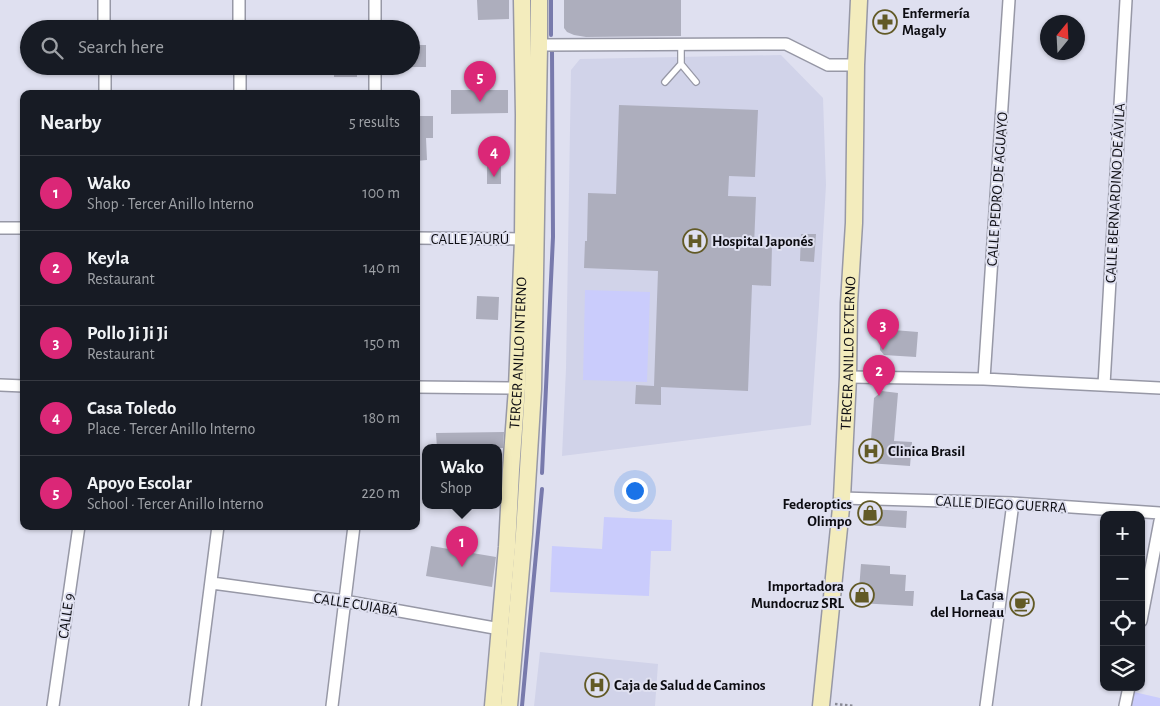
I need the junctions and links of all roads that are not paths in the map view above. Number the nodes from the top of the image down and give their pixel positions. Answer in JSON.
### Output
{"nodes":[{"id":1,"x":104,"y":0,"type":"edge"},
{"id":2,"x":239,"y":0,"type":"edge"},
{"id":3,"x":375,"y":0,"type":"edge"},
{"id":4,"x":522,"y":0,"type":"edge"},
{"id":5,"x":528,"y":0,"type":"edge"},
{"id":6,"x":538,"y":0,"type":"edge"},
{"id":7,"x":859,"y":0,"type":"edge"},
{"id":8,"x":1009,"y":0,"type":"edge"},
{"id":9,"x":1126,"y":0,"type":"edge"},
{"id":10,"x":104,"y":20,"type":"edge"},
{"id":11,"x":239,"y":20,"type":"edge"},
{"id":12,"x":375,"y":20,"type":"edge"},
{"id":13,"x":539,"y":45,"type":"junction"},
{"id":14,"x":681,"y":45,"type":"junction"},
{"id":15,"x":681,"y":64,"type":"junction"},
{"id":16,"x":856,"y":65,"type":"junction"},
{"id":17,"x":105,"y":75,"type":"edge"},
{"id":18,"x":240,"y":75,"type":"edge"},
{"id":19,"x":375,"y":75,"type":"edge"},
{"id":20,"x":665,"y":82,"type":"dead end"},
{"id":21,"x":696,"y":82,"type":"dead end"},
{"id":22,"x":105,"y":90,"type":"edge"},
{"id":23,"x":240,"y":90,"type":"edge"},
{"id":24,"x":375,"y":90,"type":"edge"},
{"id":25,"x":536,"y":198,"type":"junction"},
{"id":26,"x":0,"y":228,"type":"edge"},
{"id":27,"x":20,"y":228,"type":"edge"},
{"id":28,"x":523,"y":232,"type":"junction"},
{"id":29,"x":420,"y":238,"type":"edge"},
{"id":30,"x":848,"y":377,"type":"junction"},
{"id":31,"x":984,"y":379,"type":"junction"},
{"id":32,"x":0,"y":385,"type":"edge"},
{"id":33,"x":1104,"y":385,"type":"junction"},
{"id":34,"x":20,"y":386,"type":"edge"},
{"id":35,"x":420,"y":387,"type":"edge"},
{"id":36,"x":517,"y":388,"type":"junction"},
{"id":37,"x":1160,"y":388,"type":"edge"},
{"id":38,"x":510,"y":498,"type":"junction"},
{"id":39,"x":842,"y":498,"type":"junction"},
{"id":40,"x":1013,"y":502,"type":"junction"},
{"id":41,"x":1160,"y":513,"type":"edge"},
{"id":42,"x":1160,"y":521,"type":"edge"},
{"id":43,"x":78,"y":530,"type":"edge"},
{"id":44,"x":218,"y":530,"type":"edge"},
{"id":45,"x":353,"y":530,"type":"edge"},
{"id":46,"x":524,"y":534,"type":"junction"},
{"id":47,"x":212,"y":583,"type":"junction"},
{"id":48,"x":520,"y":587,"type":"junction"},
{"id":49,"x":344,"y":601,"type":"junction"},
{"id":50,"x":1145,"y":601,"type":"edge"},
{"id":51,"x":500,"y":629,"type":"junction"},
{"id":52,"x":1128,"y":691,"type":"edge"},
{"id":53,"x":821,"y":704,"type":"edge"},
{"id":54,"x":54,"y":706,"type":"edge"},
{"id":55,"x":195,"y":706,"type":"edge"},
{"id":56,"x":332,"y":706,"type":"edge"},
{"id":57,"x":492,"y":706,"type":"edge"},
{"id":58,"x":498,"y":706,"type":"edge"},
{"id":59,"x":509,"y":706,"type":"edge"},
{"id":60,"x":986,"y":706,"type":"edge"},
{"id":61,"x":1125,"y":706,"type":"edge"}],
"edges":[{"from":1,"to":10,"type":"street"},
{"from":2,"to":11,"type":"street"},
{"from":3,"to":12,"type":"street"},
{"from":4,"to":28,"type":"main road","name":"TERCER ANILLO INTERNO"},
{"from":5,"to":13,"type":"main road"},
{"from":6,"to":13,"type":"main road","name":"TERCER ANILLO INTERNO"},
{"from":7,"to":16,"type":"main road","name":"TERCER ANILLO EXTERNO"},
{"from":8,"to":31,"type":"street","name":"CALLE PEDRO DE AGUAYO"},
{"from":9,"to":33,"type":"street","name":"CALLE BERNARDINO DE ÁVILA"},
{"from":13,"to":14,"type":"street"},
{"from":13,"to":25,"type":"main road","name":"TERCER ANILLO INTERNO"},
{"from":13,"to":28,"type":"main road"},
{"from":14,"to":15,"type":"lane"},
{"from":14,"to":16,"type":"street"},
{"from":15,"to":20,"type":"lane"},
{"from":15,"to":21,"type":"lane"},
{"from":16,"to":30,"type":"main road","name":"TERCER ANILLO EXTERNO"},
{"from":17,"to":22,"type":"street"},
{"from":18,"to":23,"type":"street"},
{"from":19,"to":24,"type":"street"},
{"from":25,"to":36,"type":"main road"},
{"from":25,"to":46,"type":"main road","name":"TERCER ANILLO INTERNO"},
{"from":26,"to":27,"type":"street"},
{"from":28,"to":29,"type":"street","name":"CALLE JAURÚ"},
{"from":28,"to":36,"type":"main road","name":"TERCER ANILLO INTERNO"},
{"from":30,"to":31,"type":"street"},
{"from":30,"to":39,"type":"main road","name":"TERCER ANILLO EXTERNO"},
{"from":31,"to":33,"type":"street"},
{"from":32,"to":34,"type":"street"},
{"from":33,"to":37,"type":"street"},
{"from":35,"to":36,"type":"street"},
{"from":36,"to":38,"type":"main road","name":"TERCER ANILLO INTERNO"},
{"from":36,"to":46,"type":"main road"},
{"from":38,"to":48,"type":"main road"},
{"from":38,"to":51,"type":"main road","name":"TERCER ANILLO INTERNO"},
{"from":39,"to":40,"type":"street","name":"CALLE DIEGO GUERRA"},
{"from":39,"to":53,"type":"main road","name":"TERCER ANILLO EXTERNO"},
{"from":40,"to":41,"type":"street","name":"CALLE DIEGO GUERRA"},
{"from":40,"to":60,"type":"street"},
{"from":42,"to":50,"type":"street"},
{"from":43,"to":54,"type":"street","name":"CALLE 9"},
{"from":44,"to":47,"type":"street"},
{"from":45,"to":49,"type":"street"},
{"from":46,"to":48,"type":"main road","name":"TERCER ANILLO INTERNO"},
{"from":47,"to":49,"type":"street","name":"CALLE CUIABÁ"},
{"from":47,"to":55,"type":"street"},
{"from":48,"to":59,"type":"main road","name":"TERCER ANILLO INTERNO"},
{"from":49,"to":51,"type":"street","name":"CALLE CUIABÁ"},
{"from":49,"to":56,"type":"street"},
{"from":51,"to":57,"type":"main road","name":"TERCER ANILLO INTERNO"},
{"from":51,"to":58,"type":"main road"},
{"from":52,"to":61,"type":"street"}]}
